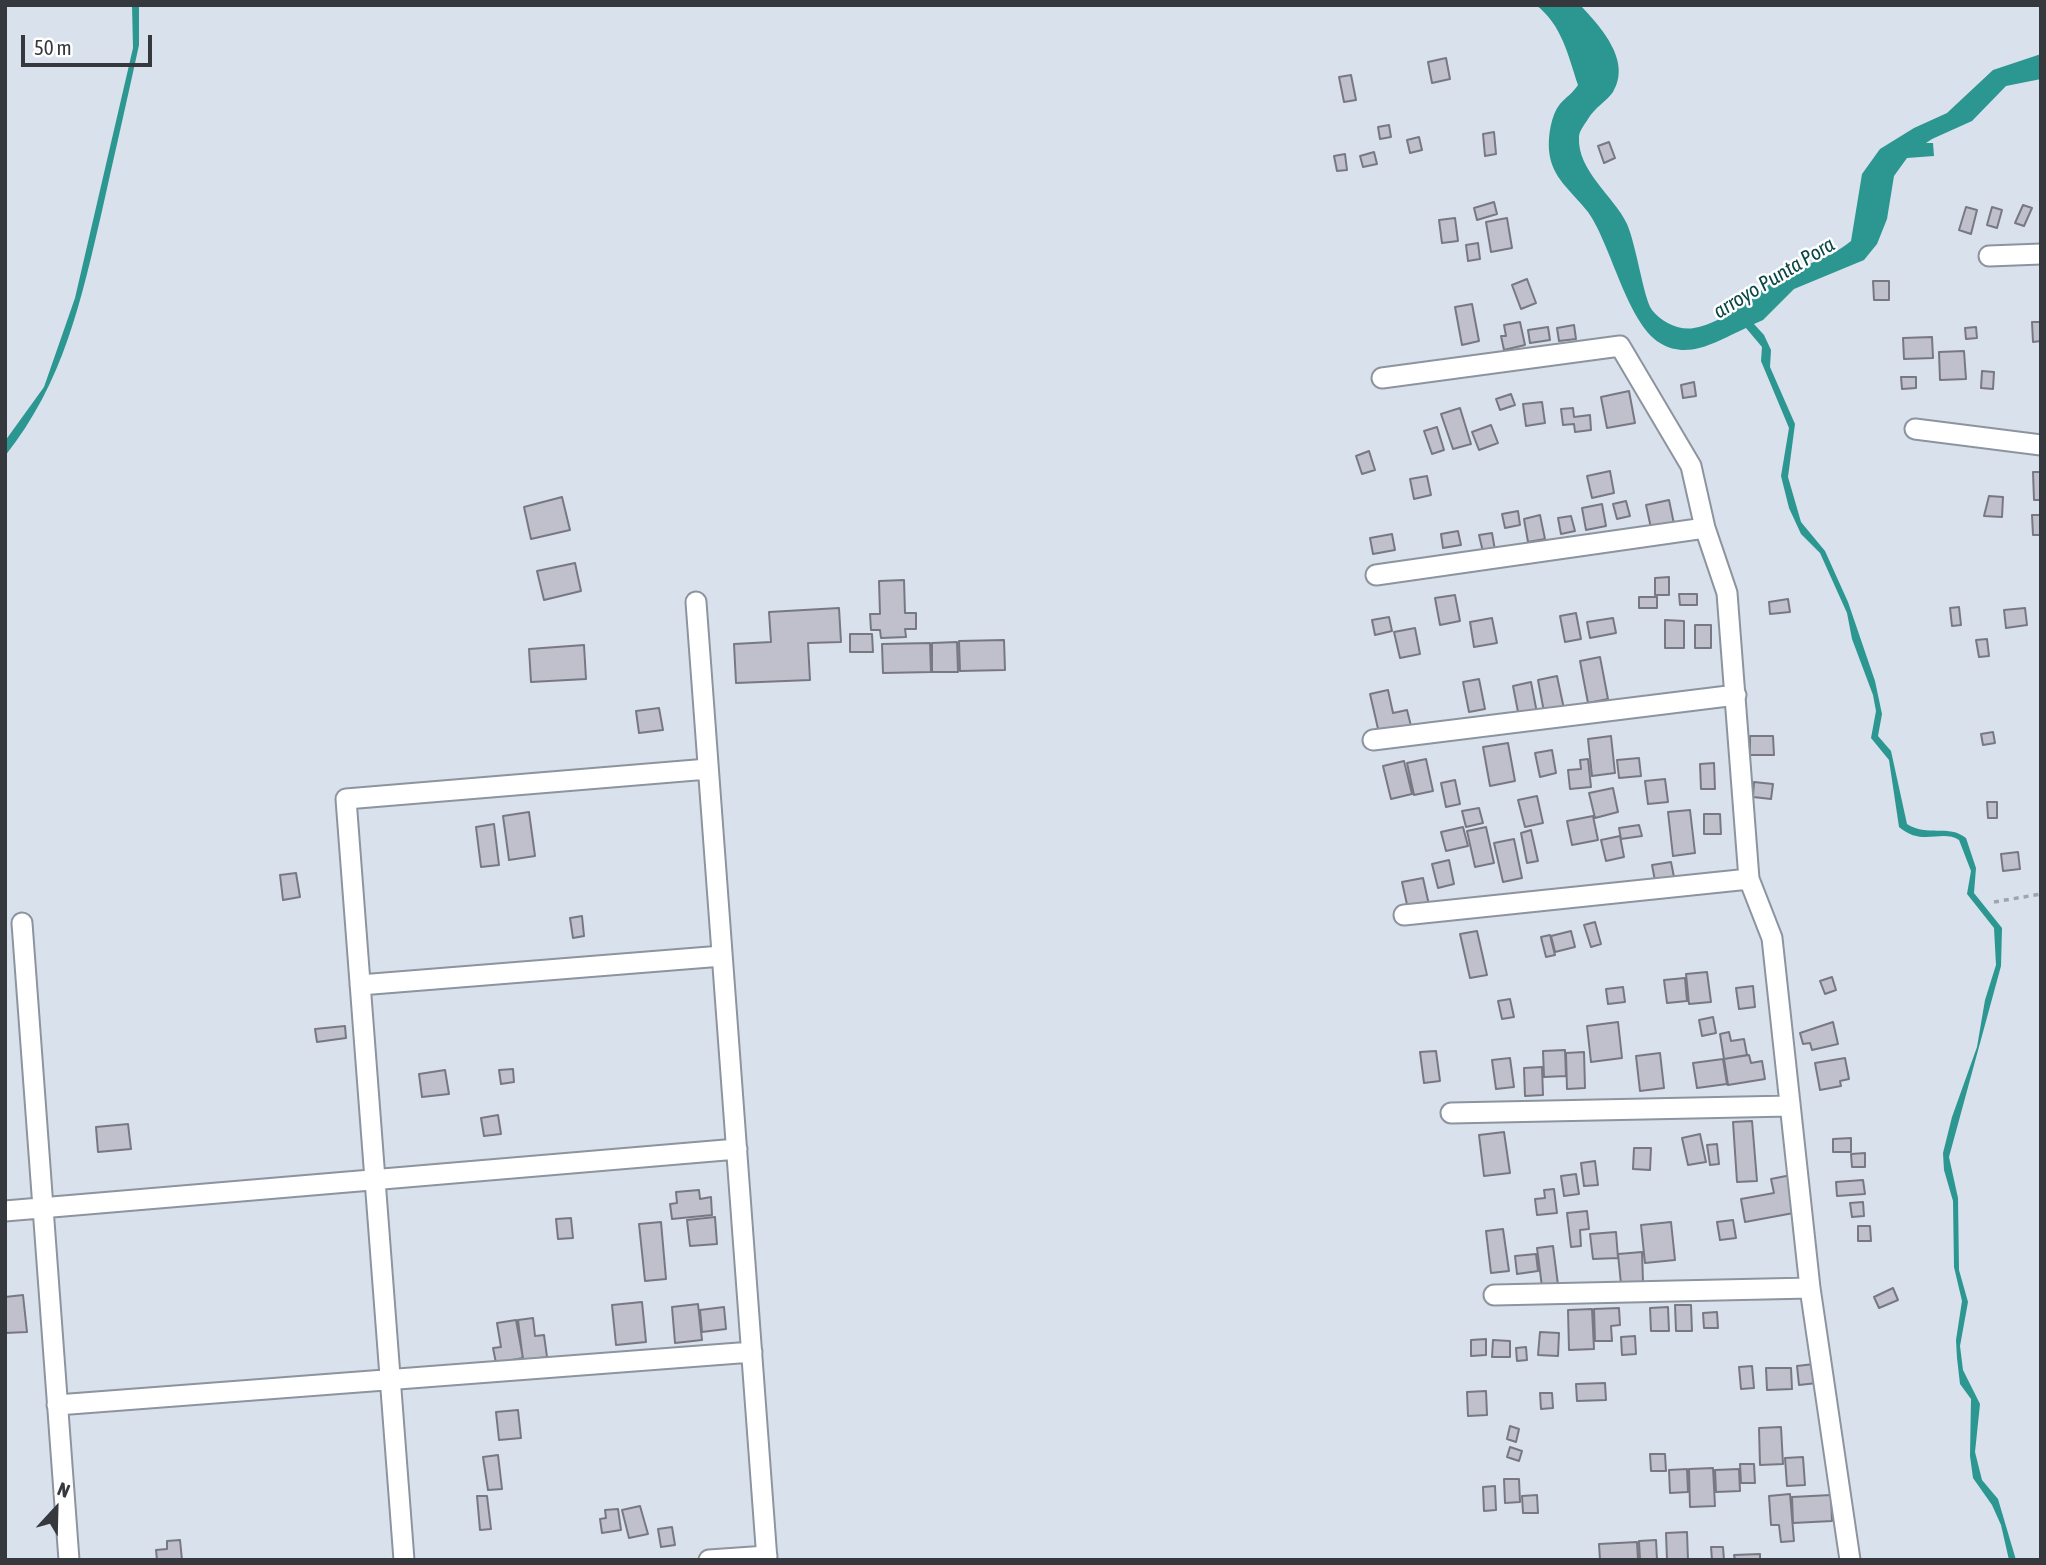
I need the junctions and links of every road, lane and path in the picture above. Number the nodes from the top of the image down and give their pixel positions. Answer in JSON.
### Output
{"nodes":[{"id":1,"x":2041,"y":254,"type":"edge"},
{"id":2,"x":1989,"y":256,"type":"dead end"},
{"id":3,"x":1382,"y":378,"type":"dead end"},
{"id":4,"x":1915,"y":429,"type":"dead end"},
{"id":5,"x":2041,"y":445,"type":"edge"},
{"id":6,"x":1705,"y":528,"type":"junction"},
{"id":7,"x":1376,"y":575,"type":"dead end"},
{"id":8,"x":696,"y":602,"type":"dead end"},
{"id":9,"x":1736,"y":695,"type":"junction"},
{"id":10,"x":1373,"y":740,"type":"dead end"},
{"id":11,"x":708,"y":769,"type":"junction"},
{"id":12,"x":1749,"y":879,"type":"junction"},
{"id":13,"x":2041,"y":894,"type":"edge"},
{"id":14,"x":1994,"y":902,"type":"dead end"},
{"id":15,"x":1404,"y":915,"type":"dead end"},
{"id":16,"x":22,"y":923,"type":"dead end"},
{"id":17,"x":722,"y":956,"type":"junction"},
{"id":18,"x":360,"y":985,"type":"junction"},
{"id":19,"x":1790,"y":1106,"type":"junction"},
{"id":20,"x":1451,"y":1113,"type":"dead end"},
{"id":21,"x":737,"y":1149,"type":"junction"},
{"id":22,"x":375,"y":1180,"type":"junction"},
{"id":23,"x":43,"y":1208,"type":"junction"},
{"id":24,"x":5,"y":1211,"type":"edge"},
{"id":25,"x":1810,"y":1288,"type":"junction"},
{"id":26,"x":1494,"y":1295,"type":"dead end"},
{"id":27,"x":752,"y":1352,"type":"junction"},
{"id":28,"x":390,"y":1380,"type":"junction"},
{"id":29,"x":57,"y":1405,"type":"junction"},
{"id":30,"x":767,"y":1558,"type":"edge"},
{"id":31,"x":69,"y":1560,"type":"edge"},
{"id":32,"x":404,"y":1560,"type":"edge"},
{"id":33,"x":709,"y":1560,"type":"edge"},
{"id":34,"x":1850,"y":1560,"type":"edge"}],
"edges":[{"from":1,"to":2,"type":"street"},
{"from":3,"to":6,"type":"street"},
{"from":4,"to":5,"type":"street"},
{"from":6,"to":7,"type":"street"},
{"from":6,"to":9,"type":"street"},
{"from":8,"to":11,"type":"street"},
{"from":9,"to":10,"type":"street"},
{"from":9,"to":12,"type":"street"},
{"from":11,"to":17,"type":"street"},
{"from":11,"to":18,"type":"street"},
{"from":12,"to":15,"type":"street"},
{"from":12,"to":19,"type":"street"},
{"from":13,"to":14,"type":"path"},
{"from":16,"to":23,"type":"street"},
{"from":17,"to":18,"type":"street"},
{"from":17,"to":21,"type":"street"},
{"from":18,"to":22,"type":"street"},
{"from":19,"to":20,"type":"street"},
{"from":19,"to":25,"type":"street"},
{"from":21,"to":22,"type":"street"},
{"from":21,"to":27,"type":"street"},
{"from":22,"to":23,"type":"street"},
{"from":22,"to":28,"type":"street"},
{"from":23,"to":24,"type":"street"},
{"from":23,"to":29,"type":"street"},
{"from":25,"to":26,"type":"street"},
{"from":25,"to":34,"type":"street"},
{"from":27,"to":28,"type":"street"},
{"from":27,"to":30,"type":"street"},
{"from":28,"to":29,"type":"street"},
{"from":28,"to":32,"type":"street"},
{"from":29,"to":31,"type":"street"},
{"from":30,"to":33,"type":"street"}]}
